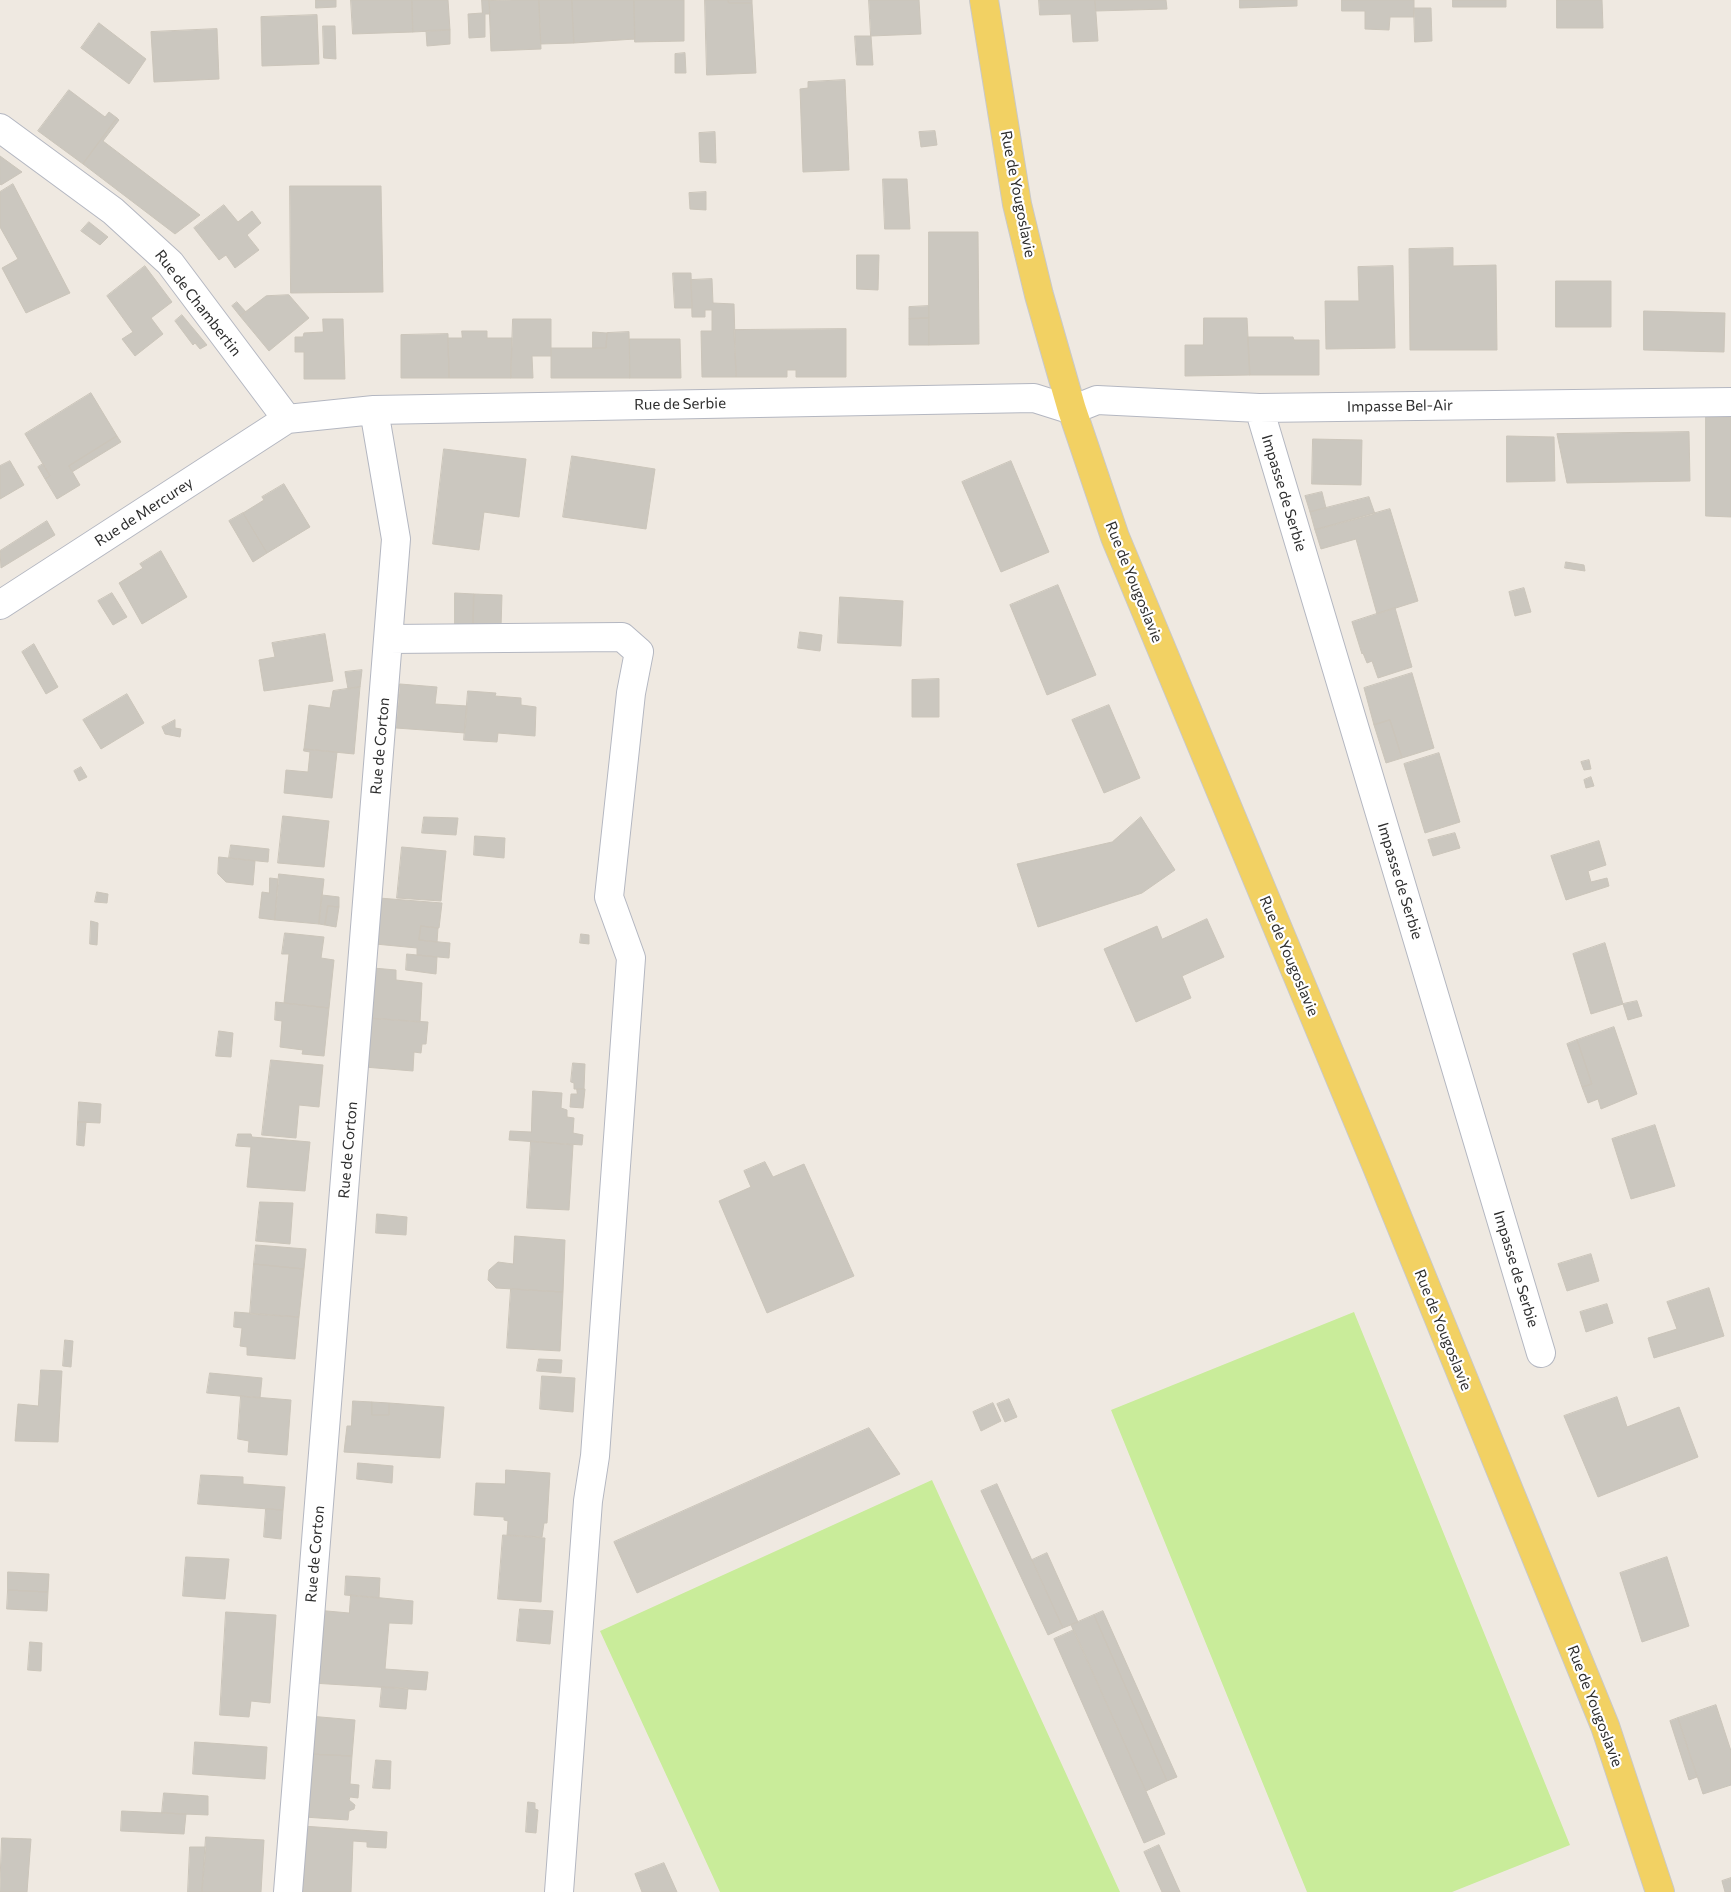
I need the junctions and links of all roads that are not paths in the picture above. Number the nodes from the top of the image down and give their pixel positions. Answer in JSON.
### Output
{"nodes":[{"id":1,"x":984,"y":0,"type":"edge"},
{"id":2,"x":0,"y":128,"type":"edge"},
{"id":3,"x":1731,"y":402,"type":"edge"},
{"id":4,"x":1259,"y":408,"type":"junction"},
{"id":5,"x":374,"y":410,"type":"junction"},
{"id":6,"x":1072,"y":410,"type":"junction"},
{"id":7,"x":287,"y":419,"type":"junction"},
{"id":8,"x":0,"y":604,"type":"edge"},
{"id":9,"x":389,"y":639,"type":"junction"},
{"id":10,"x":1542,"y":1353,"type":"dead end"},
{"id":11,"x":288,"y":1892,"type":"edge"},
{"id":12,"x":559,"y":1892,"type":"edge"},
{"id":13,"x":1660,"y":1892,"type":"edge"}],
"edges":[{"from":1,"to":6,"type":"main road","name":"Rue de Yougoslavie"},
{"from":2,"to":7,"type":"street","name":"Rue de Chambertin"},
{"from":3,"to":4,"type":"street","name":"Impasse Bel-Air"},
{"from":4,"to":6,"type":"street","name":"Impasse Bel-Air"},
{"from":4,"to":10,"type":"street","name":"Impasse de Serbie"},
{"from":5,"to":6,"type":"street","name":"Rue de Serbie"},
{"from":5,"to":7,"type":"street","name":"Rue de Serbie"},
{"from":5,"to":9,"type":"street","name":"Rue de Corton"},
{"from":6,"to":13,"type":"main road","name":"Rue de Yougoslavie"},
{"from":7,"to":8,"type":"street","name":"Rue de Mercurey"},
{"from":9,"to":11,"type":"street","name":"Rue de Corton"},
{"from":9,"to":12,"type":"street"}]}
